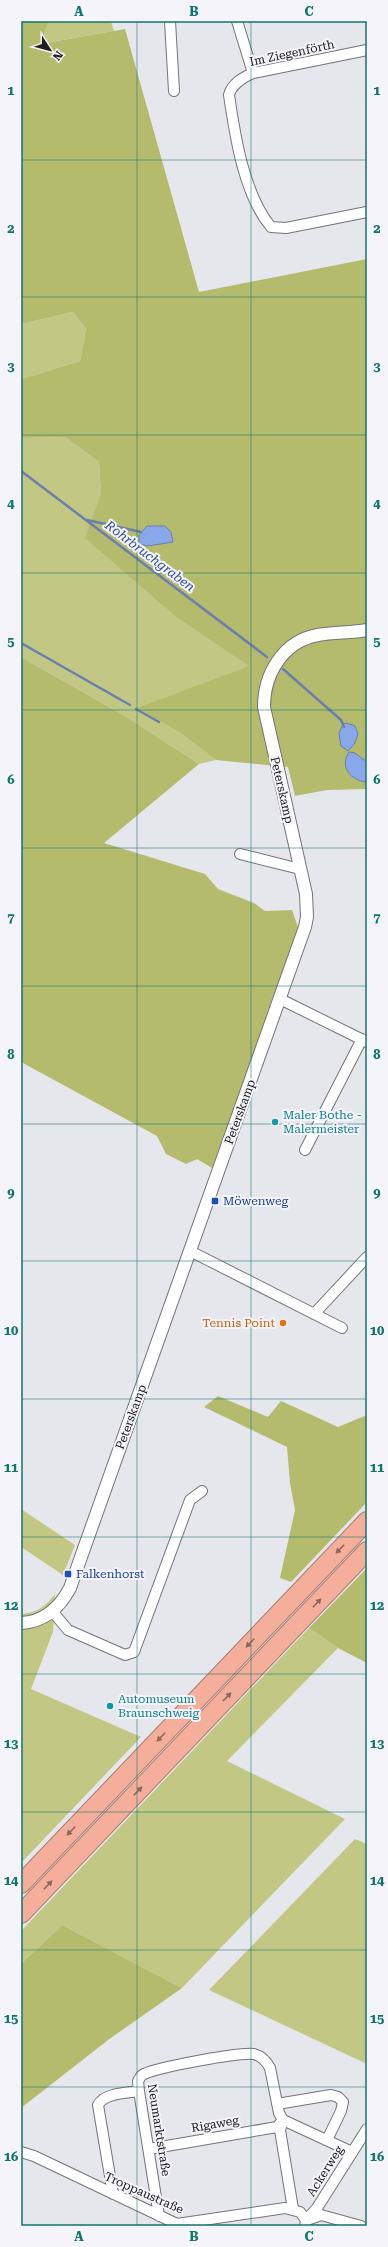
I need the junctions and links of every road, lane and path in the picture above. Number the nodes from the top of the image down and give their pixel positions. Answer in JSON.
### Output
{"nodes":[{"id":1,"x":170,"y":21,"type":"edge"},
{"id":2,"x":236,"y":21,"type":"edge"},
{"id":3,"x":367,"y":50,"type":"edge"},
{"id":4,"x":253,"y":73,"type":"junction"},
{"id":5,"x":174,"y":91,"type":"dead end"},
{"id":6,"x":367,"y":212,"type":"edge"},
{"id":7,"x":367,"y":630,"type":"edge"},
{"id":8,"x":240,"y":854,"type":"dead end"},
{"id":9,"x":300,"y":869,"type":"junction"},
{"id":10,"x":280,"y":999,"type":"junction"},
{"id":11,"x":365,"y":1041,"type":"edge"},
{"id":12,"x":305,"y":1150,"type":"dead end"},
{"id":13,"x":190,"y":1251,"type":"junction"},
{"id":14,"x":367,"y":1257,"type":"edge"},
{"id":15,"x":314,"y":1314,"type":"junction"},
{"id":16,"x":342,"y":1328,"type":"dead end"},
{"id":17,"x":202,"y":1491,"type":"dead end"},
{"id":18,"x":367,"y":1520,"type":"edge"},
{"id":19,"x":367,"y":1551,"type":"edge"},
{"id":20,"x":52,"y":1611,"type":"junction"},
{"id":21,"x":21,"y":1623,"type":"edge"},
{"id":22,"x":21,"y":1884,"type":"edge"},
{"id":23,"x":21,"y":1914,"type":"edge"},
{"id":24,"x":139,"y":2091,"type":"junction"},
{"id":25,"x":277,"y":2104,"type":"junction"},
{"id":26,"x":283,"y":2120,"type":"junction"},
{"id":27,"x":367,"y":2129,"type":"edge"},
{"id":28,"x":327,"y":2140,"type":"junction"},
{"id":29,"x":149,"y":2149,"type":"junction"},
{"id":30,"x":21,"y":2152,"type":"edge"},
{"id":31,"x":352,"y":2152,"type":"junction"},
{"id":32,"x":113,"y":2194,"type":"junction"},
{"id":33,"x":293,"y":2209,"type":"junction"},
{"id":34,"x":159,"y":2216,"type":"junction"},
{"id":35,"x":305,"y":2223,"type":"edge"},
{"id":36,"x":361,"y":2226,"type":"edge"}],
"edges":[{"from":1,"to":5,"type":"street"},
{"from":2,"to":4,"type":"street"},
{"from":3,"to":4,"type":"street","name":"Im Ziegenförth"},
{"from":4,"to":6,"type":"street","name":"Im Ziegenförth"},
{"from":7,"to":9,"type":"street","name":"Peterskamp"},
{"from":8,"to":9,"type":"street"},
{"from":9,"to":10,"type":"street","name":"Peterskamp"},
{"from":10,"to":11,"type":"street"},
{"from":10,"to":13,"type":"street","name":"Peterskamp"},
{"from":11,"to":12,"type":"street"},
{"from":13,"to":15,"type":"street"},
{"from":13,"to":20,"type":"street","name":"Peterskamp"},
{"from":14,"to":15,"type":"street"},
{"from":15,"to":16,"type":"street"},
{"from":17,"to":20,"type":"street"},
{"from":18,"to":22,"type":"highway","one_way":true},
{"from":23,"to":19,"type":"highway","one_way":true},
{"from":20,"to":21,"type":"street","name":"Peterskamp"},
{"from":24,"to":25,"type":"street","name":"Neumarktstraße"},
{"from":24,"to":29,"type":"street","name":"Neumarktstraße"},
{"from":24,"to":32,"type":"street"},
{"from":25,"to":26,"type":"street","name":"Neumarktstraße"},
{"from":25,"to":28,"type":"street"},
{"from":26,"to":28,"type":"street"},
{"from":26,"to":29,"type":"street","name":"Rigaweg"},
{"from":26,"to":33,"type":"street"},
{"from":27,"to":31,"type":"street","name":"Ackerweg"},
{"from":28,"to":31,"type":"street"},
{"from":29,"to":34,"type":"street","name":"Neumarktstraße"},
{"from":30,"to":32,"type":"street","name":"Troppaustraße"},
{"from":31,"to":35,"type":"street","name":"Ackerweg"},
{"from":32,"to":34,"type":"street","name":"Troppaustraße"},
{"from":33,"to":34,"type":"street","name":"Troppaustraße"},
{"from":33,"to":35,"type":"street"},
{"from":35,"to":36,"type":"street"}]}
